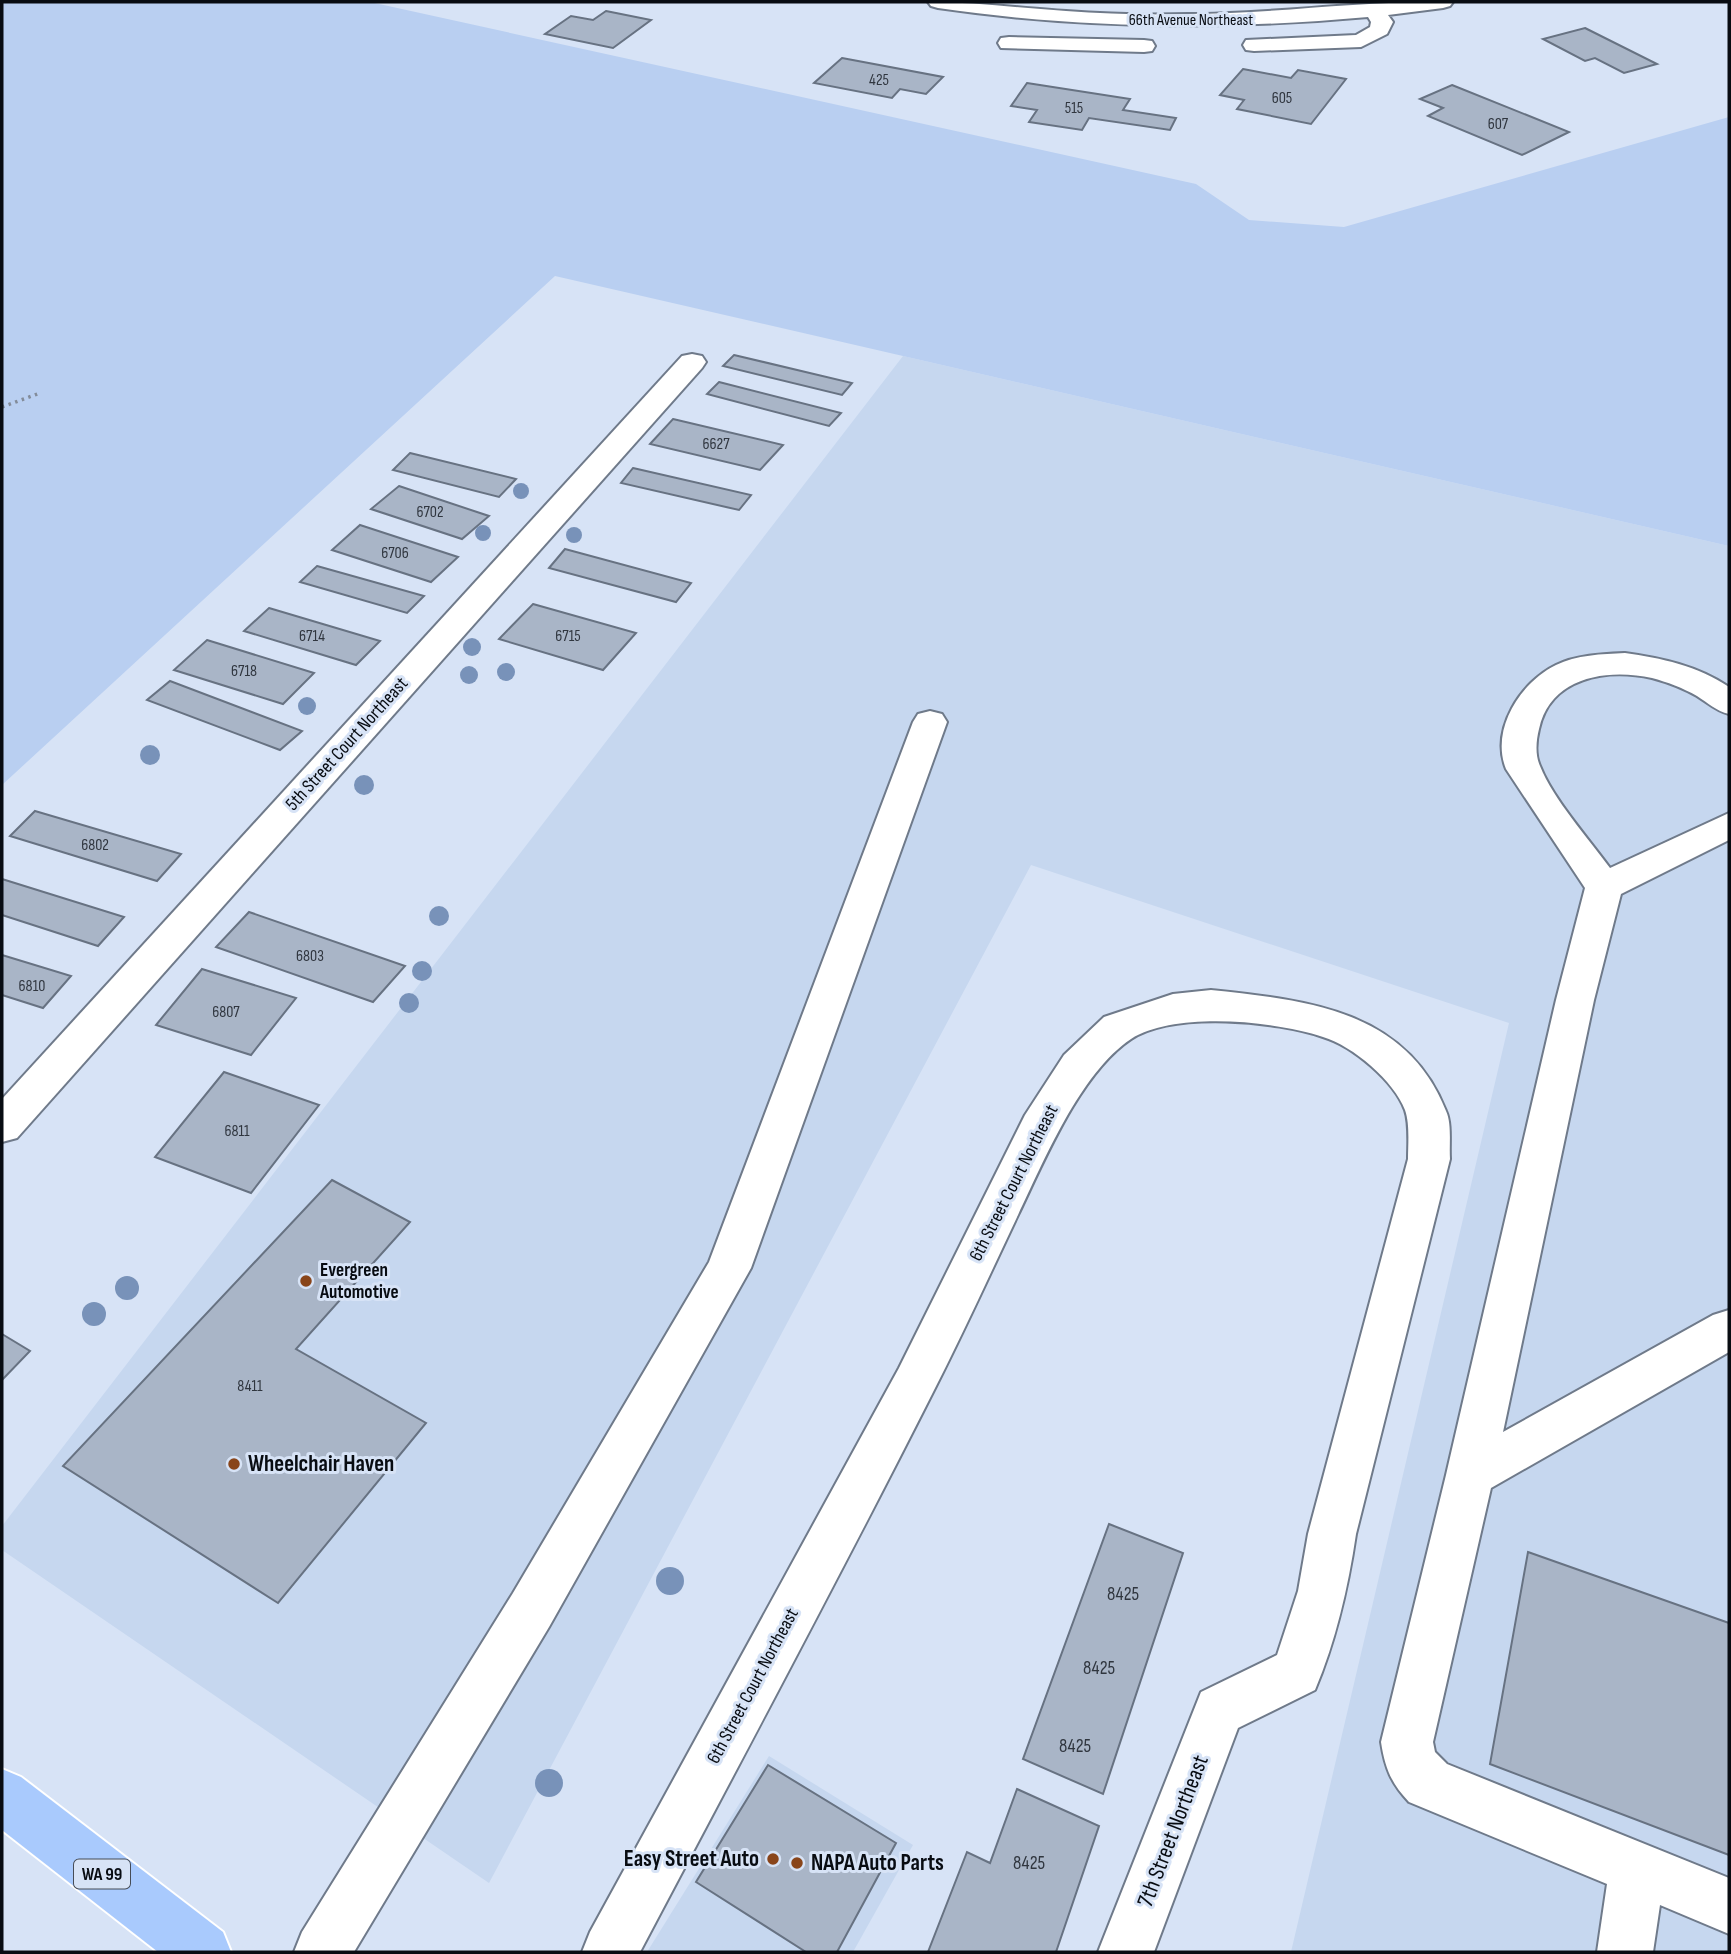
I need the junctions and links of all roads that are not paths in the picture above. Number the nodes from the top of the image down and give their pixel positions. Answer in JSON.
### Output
{"nodes":[{"id":1,"x":938,"y":2,"type":"edge"},
{"id":2,"x":1443,"y":2,"type":"edge"},
{"id":3,"x":1375,"y":10,"type":"junction"},
{"id":4,"x":1009,"y":43,"type":"dead end"},
{"id":5,"x":1170,"y":46,"type":"dead end"},
{"id":6,"x":1234,"y":46,"type":"dead end"},
{"id":7,"x":692,"y":362,"type":"dead end"},
{"id":8,"x":1729,"y":703,"type":"edge"},
{"id":9,"x":930,"y":722,"type":"dead end"},
{"id":10,"x":1729,"y":825,"type":"edge"},
{"id":11,"x":1604,"y":887,"type":"junction"},
{"id":12,"x":2,"y":1126,"type":"edge"},
{"id":13,"x":1729,"y":1329,"type":"edge"},
{"id":14,"x":1470,"y":1475,"type":"junction"},
{"id":15,"x":1219,"y":1710,"type":"joint"},
{"id":16,"x":2,"y":1796,"type":"edge"},
{"id":17,"x":1636,"y":1870,"type":"junction"},
{"id":18,"x":1729,"y":1906,"type":"edge"},
{"id":19,"x":203,"y":1952,"type":"edge"},
{"id":20,"x":322,"y":1952,"type":"edge"},
{"id":21,"x":610,"y":1952,"type":"edge"},
{"id":22,"x":1126,"y":1952,"type":"edge"},
{"id":23,"x":1625,"y":1952,"type":"edge"}],
"edges":[{"from":1,"to":3,"type":"street","name":"66th Avenue Northeast"},
{"from":2,"to":3,"type":"street","name":"66th Avenue Northeast"},
{"from":3,"to":6,"type":"street"},
{"from":4,"to":5,"type":"street"},
{"from":7,"to":12,"type":"street","name":"5th Street Court Northeast"},
{"from":8,"to":11,"type":"street"},
{"from":9,"to":20,"type":"street"},
{"from":10,"to":11,"type":"street"},
{"from":11,"to":14,"type":"street"},
{"from":13,"to":14,"type":"street"},
{"from":14,"to":17,"type":"street"},
{"from":15,"to":21,"type":"street","name":"6th Street Court Northeast"},
{"from":15,"to":22,"type":"street","name":"7th Street Northeast"},
{"from":16,"to":19,"type":"main road","number":"WA 99"},
{"from":17,"to":18,"type":"street"},
{"from":17,"to":23,"type":"street"}]}
